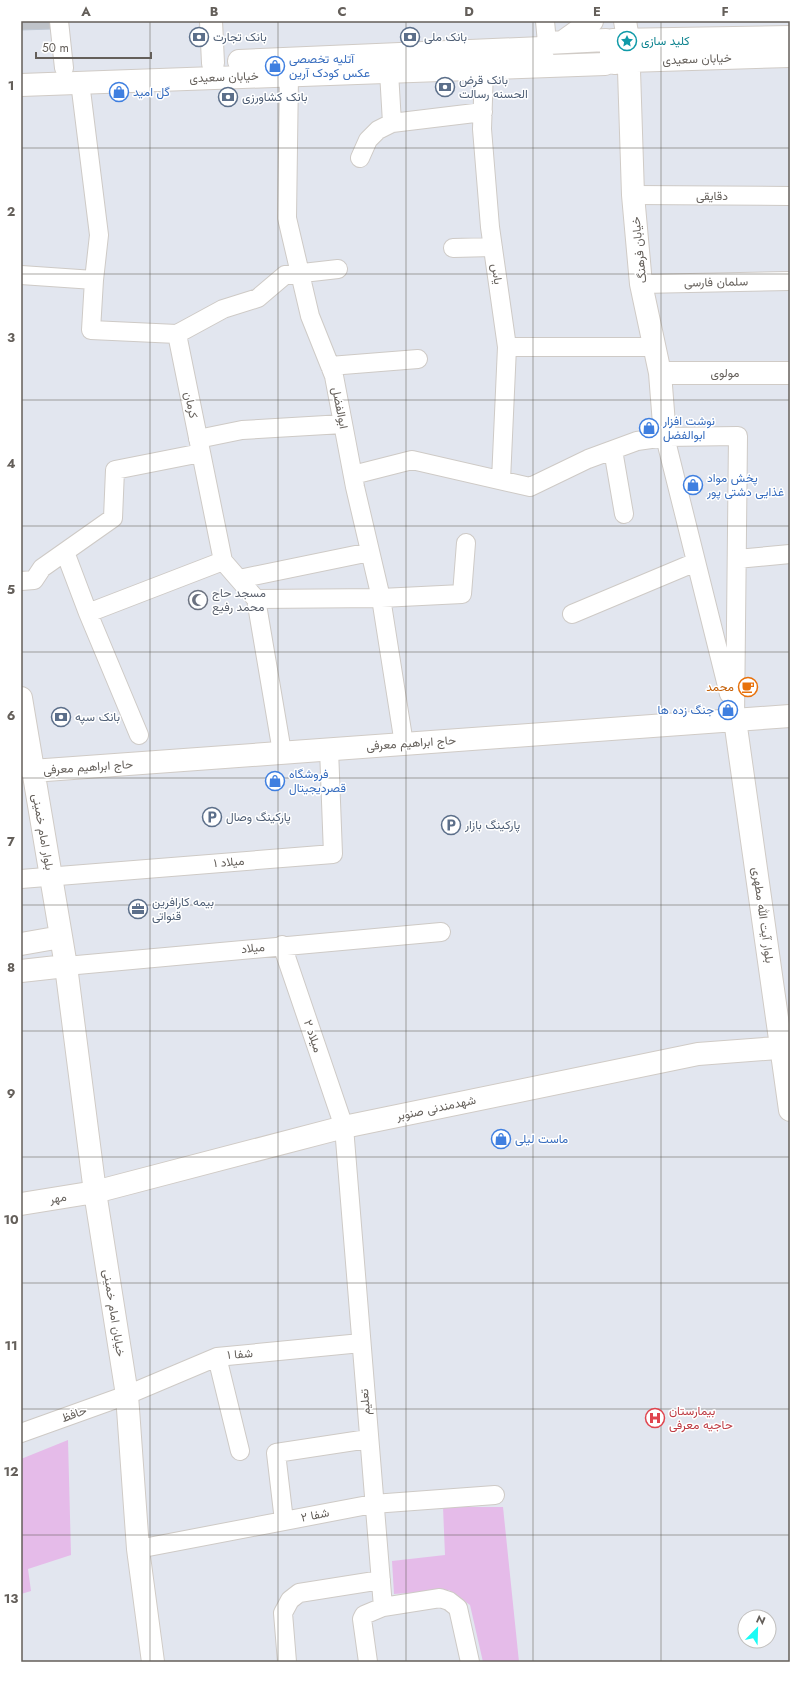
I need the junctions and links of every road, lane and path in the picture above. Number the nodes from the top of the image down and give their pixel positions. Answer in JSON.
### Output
{"nodes":[{"id":1,"x":59,"y":21,"type":"edge"},
{"id":2,"x":211,"y":21,"type":"edge"},
{"id":3,"x":545,"y":21,"type":"edge"},
{"id":4,"x":592,"y":21,"type":"edge"},
{"id":5,"x":644,"y":21,"type":"edge"},
{"id":6,"x":626,"y":30,"type":"edge"},
{"id":7,"x":790,"y":37,"type":"edge"},
{"id":8,"x":666,"y":38,"type":"junction"},
{"id":9,"x":606,"y":40,"type":"junction"},
{"id":10,"x":550,"y":49,"type":"junction"},
{"id":11,"x":790,"y":56,"type":"edge"},
{"id":12,"x":628,"y":61,"type":"junction"},
{"id":13,"x":213,"y":63,"type":"junction"},
{"id":14,"x":605,"y":64,"type":"junction"},
{"id":15,"x":64,"y":68,"type":"junction"},
{"id":16,"x":484,"y":69,"type":"junction"},
{"id":17,"x":21,"y":70,"type":"edge"},
{"id":18,"x":389,"y":72,"type":"junction"},
{"id":19,"x":290,"y":75,"type":"junction"},
{"id":20,"x":80,"y":82,"type":"junction"},
{"id":21,"x":21,"y":85,"type":"edge"},
{"id":22,"x":483,"y":112,"type":"junction"},
{"id":23,"x":392,"y":123,"type":"junction"},
{"id":24,"x":360,"y":158,"type":"dead end"},
{"id":25,"x":633,"y":195,"type":"junction"},
{"id":26,"x":790,"y":196,"type":"edge"},
{"id":27,"x":493,"y":247,"type":"junction"},
{"id":28,"x":453,"y":248,"type":"dead end"},
{"id":29,"x":338,"y":269,"type":"dead end"},
{"id":30,"x":300,"y":272,"type":"junction"},
{"id":31,"x":21,"y":275,"type":"edge"},
{"id":32,"x":94,"y":280,"type":"junction"},
{"id":33,"x":790,"y":281,"type":"edge"},
{"id":34,"x":642,"y":284,"type":"junction"},
{"id":35,"x":177,"y":334,"type":"junction"},
{"id":36,"x":508,"y":347,"type":"junction"},
{"id":37,"x":654,"y":347,"type":"junction"},
{"id":38,"x":418,"y":359,"type":"dead end"},
{"id":39,"x":330,"y":366,"type":"junction"},
{"id":40,"x":790,"y":372,"type":"edge"},
{"id":41,"x":660,"y":373,"type":"junction"},
{"id":42,"x":343,"y":424,"type":"junction"},
{"id":43,"x":665,"y":437,"type":"junction"},
{"id":44,"x":200,"y":446,"type":"junction"},
{"id":45,"x":613,"y":450,"type":"junction"},
{"id":46,"x":353,"y":475,"type":"junction"},
{"id":47,"x":501,"y":480,"type":"junction"},
{"id":48,"x":624,"y":514,"type":"dead end"},
{"id":49,"x":466,"y":543,"type":"dead end"},
{"id":50,"x":65,"y":552,"type":"junction"},
{"id":51,"x":370,"y":552,"type":"junction"},
{"id":52,"x":790,"y":554,"type":"edge"},
{"id":53,"x":737,"y":559,"type":"junction"},
{"id":54,"x":223,"y":560,"type":"junction"},
{"id":55,"x":696,"y":562,"type":"junction"},
{"id":56,"x":239,"y":579,"type":"junction"},
{"id":57,"x":21,"y":581,"type":"edge"},
{"id":58,"x":381,"y":598,"type":"junction"},
{"id":59,"x":256,"y":599,"type":"junction"},
{"id":60,"x":88,"y":613,"type":"junction"},
{"id":61,"x":572,"y":614,"type":"dead end"},
{"id":62,"x":21,"y":698,"type":"edge"},
{"id":63,"x":790,"y":716,"type":"edge"},
{"id":64,"x":736,"y":720,"type":"junction"},
{"id":65,"x":139,"y":735,"type":"dead end"},
{"id":66,"x":404,"y":744,"type":"junction"},
{"id":67,"x":329,"y":749,"type":"junction"},
{"id":68,"x":282,"y":752,"type":"junction"},
{"id":69,"x":32,"y":771,"type":"junction"},
{"id":70,"x":51,"y":876,"type":"junction"},
{"id":71,"x":21,"y":879,"type":"edge"},
{"id":72,"x":441,"y":932,"type":"dead end"},
{"id":73,"x":61,"y":937,"type":"junction"},
{"id":74,"x":21,"y":944,"type":"edge"},
{"id":75,"x":282,"y":945,"type":"junction"},
{"id":76,"x":66,"y":966,"type":"junction"},
{"id":77,"x":21,"y":971,"type":"edge"},
{"id":78,"x":786,"y":1047,"type":"edge"},
{"id":79,"x":790,"y":1110,"type":"edge"},
{"id":80,"x":344,"y":1128,"type":"junction"},
{"id":81,"x":95,"y":1192,"type":"junction"},
{"id":82,"x":21,"y":1204,"type":"edge"},
{"id":83,"x":361,"y":1344,"type":"junction"},
{"id":84,"x":216,"y":1356,"type":"junction"},
{"id":85,"x":127,"y":1394,"type":"junction"},
{"id":86,"x":21,"y":1433,"type":"edge"},
{"id":87,"x":368,"y":1439,"type":"junction"},
{"id":88,"x":240,"y":1451,"type":"dead end"},
{"id":89,"x":495,"y":1495,"type":"dead end"},
{"id":90,"x":373,"y":1504,"type":"junction"},
{"id":91,"x":284,"y":1521,"type":"junction"},
{"id":92,"x":138,"y":1548,"type":"junction"},
{"id":93,"x":381,"y":1580,"type":"junction"},
{"id":94,"x":383,"y":1607,"type":"junction"},
{"id":95,"x":154,"y":1662,"type":"edge"},
{"id":96,"x":287,"y":1662,"type":"edge"},
{"id":97,"x":368,"y":1662,"type":"edge"},
{"id":98,"x":470,"y":1662,"type":"edge"}],
"edges":[{"from":1,"to":15,"type":"street"},
{"from":2,"to":13,"type":"main road"},
{"from":3,"to":10,"type":"street"},
{"from":4,"to":10,"type":"main road"},
{"from":5,"to":8,"type":"main road"},
{"from":6,"to":8,"type":"main road","name":"خیابان سعیدی"},
{"from":6,"to":9,"type":"main road","name":"خیابان سعیدی"},
{"from":6,"to":12,"type":"main road","name":"خیابان فرهنگ"},
{"from":7,"to":8,"type":"main road","name":"خیابان سعیدی"},
{"from":9,"to":10,"type":"main road","name":"خیابان سعیدی"},
{"from":9,"to":14,"type":"main road"},
{"from":10,"to":13,"type":"main road","name":"خیابان سعیدی"},
{"from":10,"to":14,"type":"main road","name":"خیابان سعیدی"},
{"from":10,"to":16,"type":"main road","name":"خیابان سعیدی"},
{"from":11,"to":12,"type":"main road","name":"خیابان سعیدی"},
{"from":12,"to":14,"type":"main road","name":"خیابان سعیدی"},
{"from":12,"to":25,"type":"main road","name":"خیابان فرهنگ"},
{"from":13,"to":15,"type":"main road","name":"خیابان سعیدی"},
{"from":15,"to":17,"type":"main road","name":"خیابان سعیدی"},
{"from":16,"to":18,"type":"main road","name":"خیابان سعیدی"},
{"from":16,"to":22,"type":"street","name":"یاس"},
{"from":18,"to":19,"type":"main road","name":"خیابان سعیدی"},
{"from":18,"to":23,"type":"street"},
{"from":19,"to":20,"type":"main road","name":"خیابان سعیدی"},
{"from":19,"to":30,"type":"street","name":"ابوالفضل"},
{"from":20,"to":21,"type":"main road","name":"خیابان سعیدی"},
{"from":20,"to":32,"type":"street"},
{"from":22,"to":23,"type":"street"},
{"from":22,"to":27,"type":"street","name":"یاس"},
{"from":23,"to":24,"type":"street"},
{"from":25,"to":26,"type":"street","name":"دقایقی"},
{"from":25,"to":34,"type":"main road","name":"خیابان فرهنگ"},
{"from":27,"to":28,"type":"street"},
{"from":27,"to":36,"type":"street","name":"یاس"},
{"from":29,"to":30,"type":"street"},
{"from":30,"to":35,"type":"street"},
{"from":30,"to":39,"type":"street","name":"ابوالفضل"},
{"from":31,"to":32,"type":"street"},
{"from":32,"to":35,"type":"street"},
{"from":33,"to":34,"type":"street","name":"سلمان فارسی"},
{"from":34,"to":37,"type":"main road","name":"خیابان فرهنگ"},
{"from":35,"to":44,"type":"street","name":"کرمان"},
{"from":36,"to":37,"type":"street"},
{"from":36,"to":47,"type":"street","name":"یاس"},
{"from":37,"to":41,"type":"main road","name":"خیابان فرهنگ"},
{"from":38,"to":39,"type":"street"},
{"from":39,"to":42,"type":"street","name":"ابوالفضل"},
{"from":40,"to":41,"type":"main road","name":"مولوی"},
{"from":41,"to":43,"type":"main road","name":"خیابان فرهنگ"},
{"from":42,"to":44,"type":"street"},
{"from":42,"to":46,"type":"street","name":"ابوالفضل"},
{"from":43,"to":45,"type":"street"},
{"from":43,"to":53,"type":"street"},
{"from":43,"to":55,"type":"street"},
{"from":44,"to":50,"type":"street"},
{"from":44,"to":54,"type":"street","name":"کرمان"},
{"from":45,"to":47,"type":"street"},
{"from":45,"to":48,"type":"street"},
{"from":46,"to":47,"type":"street"},
{"from":46,"to":51,"type":"street","name":"ابوالفضل"},
{"from":49,"to":58,"type":"street"},
{"from":50,"to":57,"type":"street"},
{"from":50,"to":60,"type":"street"},
{"from":51,"to":56,"type":"street"},
{"from":51,"to":58,"type":"street","name":"ابوالفضل"},
{"from":52,"to":53,"type":"street"},
{"from":53,"to":64,"type":"street"},
{"from":54,"to":56,"type":"street","name":"کرمان"},
{"from":54,"to":60,"type":"street"},
{"from":55,"to":61,"type":"street"},
{"from":55,"to":64,"type":"street"},
{"from":56,"to":59,"type":"street","name":"کرمان"},
{"from":58,"to":59,"type":"street"},
{"from":58,"to":66,"type":"street","name":"ابوالفضل"},
{"from":59,"to":68,"type":"street"},
{"from":60,"to":65,"type":"street"},
{"from":62,"to":69,"type":"main road","name":"بلوار امام خمینی"},
{"from":63,"to":64,"type":"main road","name":"حاج ابراهیم معرفی"},
{"from":64,"to":66,"type":"main road","name":"حاج ابراهیم معرفی"},
{"from":64,"to":78,"type":"main road","name":"بلوار آیت الله مطهری"},
{"from":66,"to":67,"type":"main road","name":"حاج ابراهیم معرفی"},
{"from":67,"to":68,"type":"main road","name":"حاج ابراهیم معرفی"},
{"from":67,"to":70,"type":"street","name":"میلاد ۱"},
{"from":68,"to":69,"type":"main road","name":"حاج ابراهیم معرفی"},
{"from":69,"to":70,"type":"main road","name":"بلوار امام خمینی"},
{"from":70,"to":71,"type":"street","name":"میلاد ۱"},
{"from":70,"to":73,"type":"main road","name":"بلوار امام خمینی"},
{"from":72,"to":75,"type":"street","name":"میلاد"},
{"from":73,"to":74,"type":"main road"},
{"from":73,"to":76,"type":"main road","name":"بلوار امام خمینی"},
{"from":75,"to":76,"type":"street","name":"میلاد"},
{"from":75,"to":80,"type":"street","name":"میلاد ۲"},
{"from":76,"to":77,"type":"main road"},
{"from":76,"to":81,"type":"main road","name":"خیابان امام خمینی"},
{"from":78,"to":79,"type":"main road","name":"بلوار آیت الله مطهری"},
{"from":78,"to":80,"type":"main road","name":"شهدمندنی صنوبر"},
{"from":80,"to":81,"type":"main road","name":"شهدمندنی صنوبر"},
{"from":80,"to":83,"type":"street","name":"تعلیم"},
{"from":81,"to":82,"type":"main road","name":"مهر"},
{"from":81,"to":85,"type":"main road","name":"خیابان امام خمینی"},
{"from":83,"to":84,"type":"street","name":"شفا ۱"},
{"from":83,"to":87,"type":"street","name":"تعلیم"},
{"from":84,"to":85,"type":"street","name":"شفا ۱"},
{"from":84,"to":88,"type":"street"},
{"from":85,"to":86,"type":"street","name":"حافظ"},
{"from":85,"to":92,"type":"main road","name":"خیابان امام خمینی"},
{"from":87,"to":90,"type":"street","name":"تعلیم"},
{"from":87,"to":91,"type":"street"},
{"from":89,"to":90,"type":"street","name":"شفا ۲"},
{"from":90,"to":91,"type":"street","name":"شفا ۲"},
{"from":90,"to":93,"type":"street","name":"تعلیم"},
{"from":91,"to":92,"type":"street","name":"شفا ۲"},
{"from":92,"to":95,"type":"main road","name":"خیابان امام خمینی"},
{"from":93,"to":94,"type":"street","name":"تعلیم"},
{"from":93,"to":96,"type":"street"},
{"from":94,"to":97,"type":"street"},
{"from":94,"to":98,"type":"street"}]}
